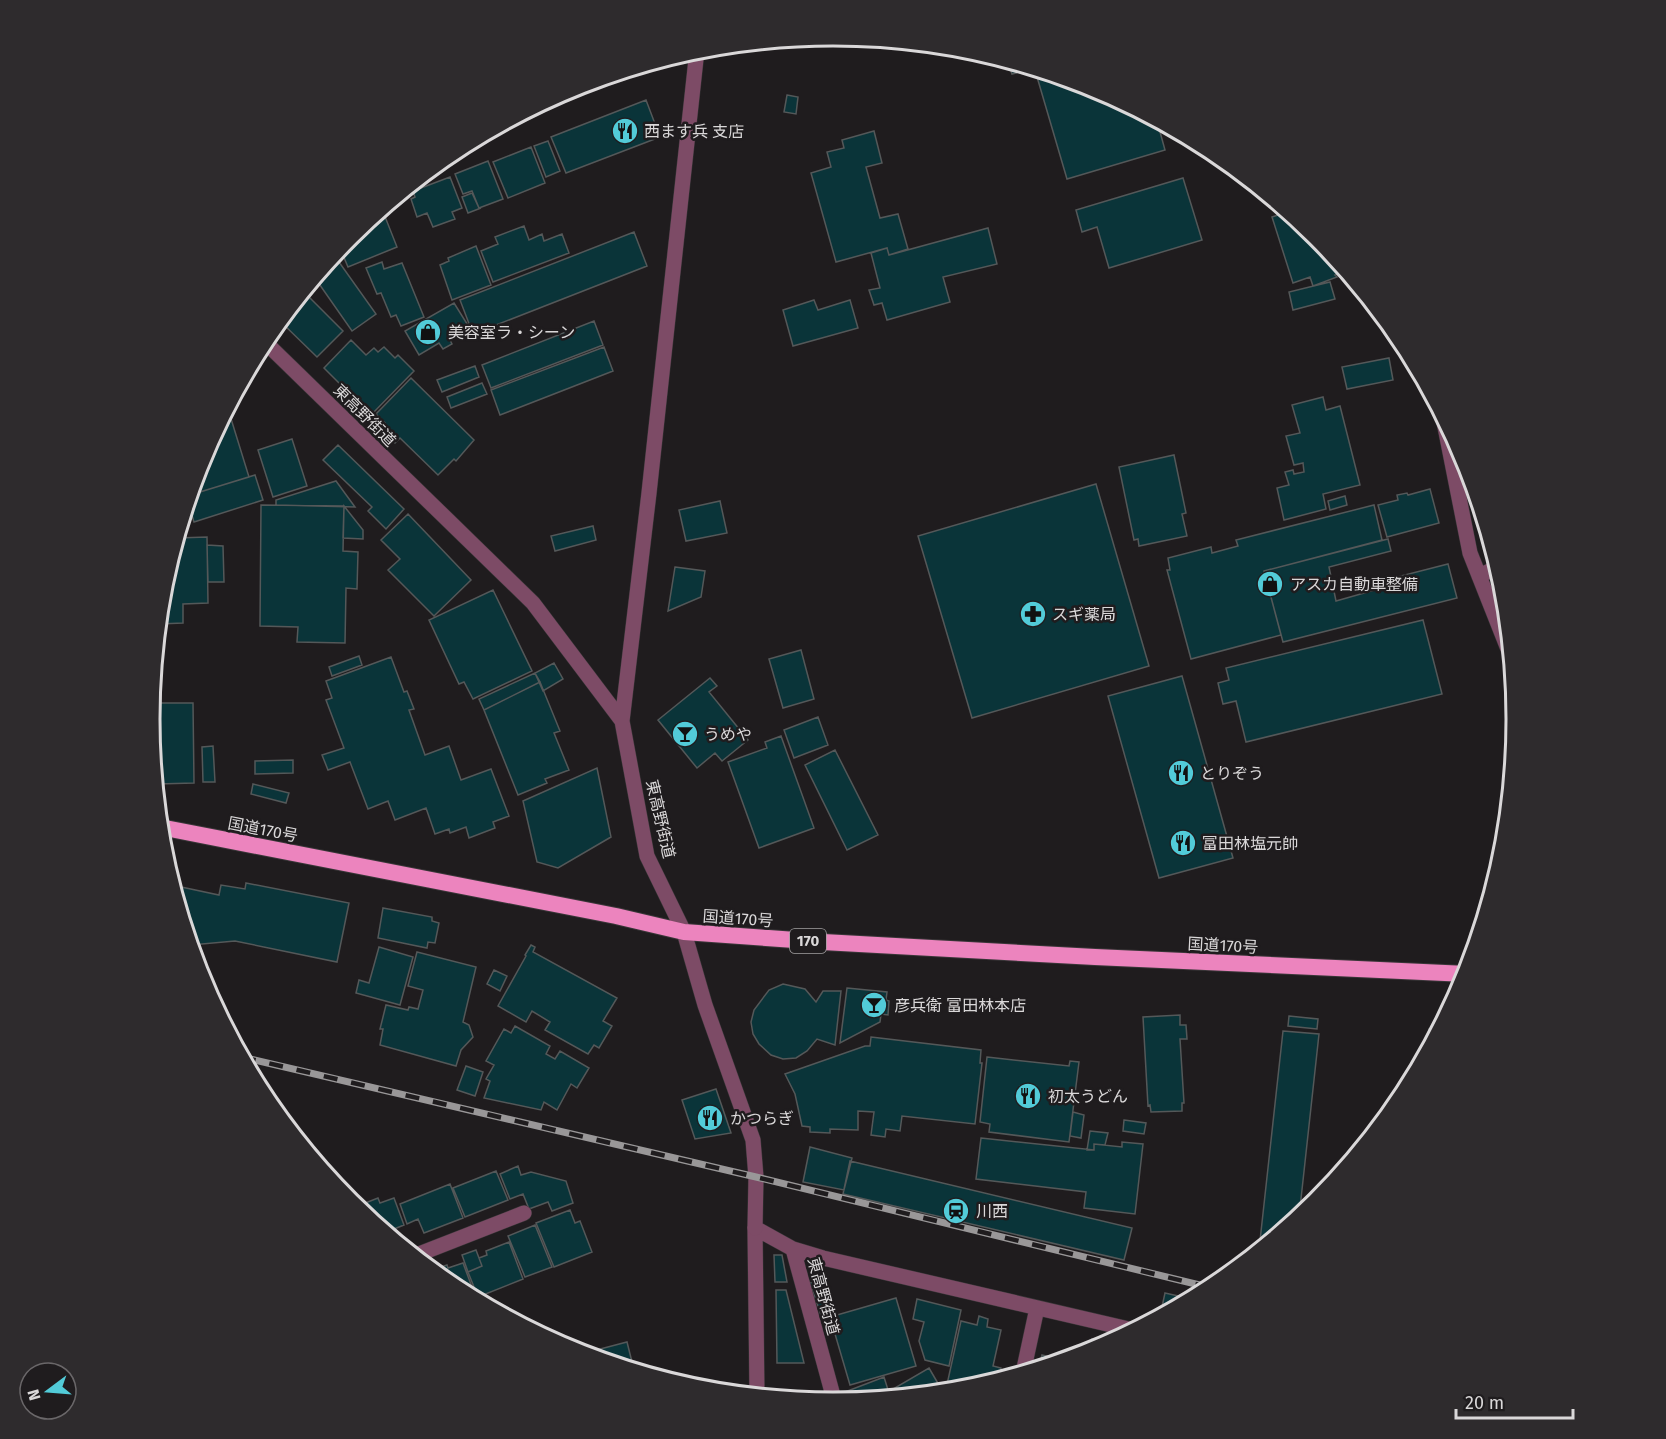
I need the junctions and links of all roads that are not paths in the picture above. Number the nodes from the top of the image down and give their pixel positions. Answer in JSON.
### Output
{"nodes":[{"id":1,"x":695,"y":61,"type":"edge"},
{"id":2,"x":272,"y":348,"type":"edge"},
{"id":3,"x":1450,"y":450,"type":"edge"},
{"id":4,"x":1489,"y":571,"type":"edge"},
{"id":5,"x":1479,"y":576,"type":"junction"},
{"id":6,"x":1499,"y":627,"type":"edge"},
{"id":7,"x":622,"y":721,"type":"junction"},
{"id":8,"x":169,"y":829,"type":"edge"},
{"id":9,"x":684,"y":932,"type":"junction"},
{"id":10,"x":1456,"y":973,"type":"edge"},
{"id":11,"x":524,"y":1213,"type":"dead end"},
{"id":12,"x":755,"y":1228,"type":"junction"},
{"id":13,"x":793,"y":1250,"type":"junction"},
{"id":14,"x":423,"y":1253,"type":"edge"},
{"id":15,"x":1037,"y":1308,"type":"junction"},
{"id":16,"x":1121,"y":1327,"type":"edge"},
{"id":17,"x":1025,"y":1364,"type":"edge"},
{"id":18,"x":757,"y":1388,"type":"edge"},
{"id":19,"x":832,"y":1392,"type":"edge"}],
"edges":[{"from":1,"to":7,"type":"street"},
{"from":2,"to":7,"type":"street","name":"東高野街道"},
{"from":3,"to":5,"type":"street"},
{"from":4,"to":5,"type":"street"},
{"from":5,"to":6,"type":"street"},
{"from":7,"to":9,"type":"street","name":"東高野街道"},
{"from":8,"to":9,"type":"highway","name":"国道170号","number":"170"},
{"from":9,"to":10,"type":"highway","name":"国道170号","number":"170"},
{"from":9,"to":12,"type":"street","name":"東高野街道"},
{"from":11,"to":14,"type":"street"},
{"from":12,"to":13,"type":"street","name":"東高野街道"},
{"from":12,"to":18,"type":"street"},
{"from":13,"to":15,"type":"street"},
{"from":13,"to":19,"type":"street","name":"東高野街道"},
{"from":15,"to":16,"type":"street"},
{"from":15,"to":17,"type":"street"}]}
